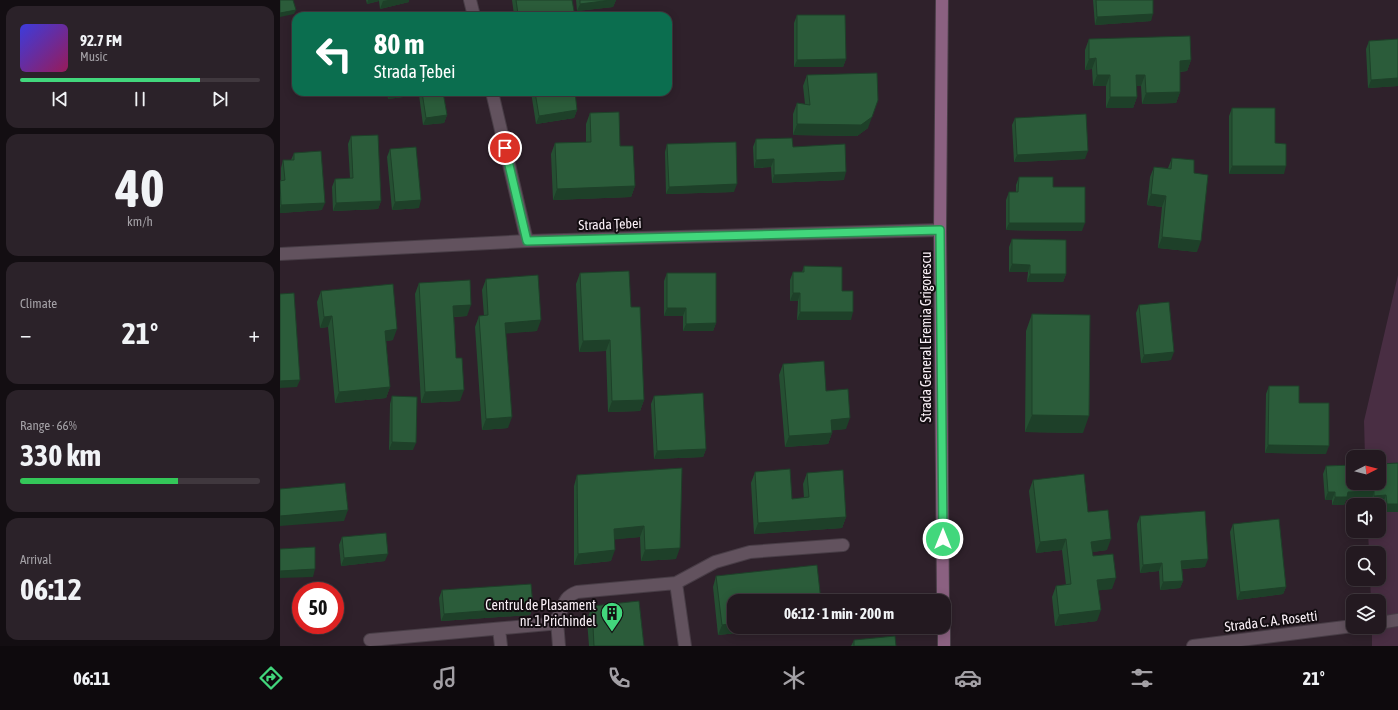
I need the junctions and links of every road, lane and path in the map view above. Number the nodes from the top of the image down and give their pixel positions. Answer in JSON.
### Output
{"nodes":[{"id":1,"x":470,"y":0,"type":"edge"},
{"id":2,"x":942,"y":0,"type":"edge"},
{"id":3,"x":473,"y":12,"type":"edge"},
{"id":4,"x":493,"y":96,"type":"edge"},
{"id":5,"x":940,"y":230,"type":"junction"},
{"id":6,"x":527,"y":241,"type":"junction"},
{"id":7,"x":280,"y":254,"type":"edge"},
{"id":8,"x":843,"y":545,"type":"dead end"},
{"id":9,"x":676,"y":583,"type":"junction"},
{"id":10,"x":943,"y":594,"type":"edge"},
{"id":11,"x":1398,"y":620,"type":"edge"},
{"id":12,"x":557,"y":621,"type":"junction"},
{"id":13,"x":1386,"y":622,"type":"edge"},
{"id":14,"x":1346,"y":627,"type":"edge"},
{"id":15,"x":499,"y":629,"type":"junction"},
{"id":16,"x":944,"y":634,"type":"edge"},
{"id":17,"x":370,"y":640,"type":"dead end"},
{"id":18,"x":501,"y":646,"type":"edge"},
{"id":19,"x":559,"y":646,"type":"edge"},
{"id":20,"x":685,"y":646,"type":"edge"},
{"id":21,"x":944,"y":646,"type":"edge"},
{"id":22,"x":1193,"y":646,"type":"edge"}],
"edges":[{"from":1,"to":3,"type":"street"},
{"from":2,"to":5,"type":"main road","name":"Strada General Eremia Grigorescu"},
{"from":4,"to":6,"type":"street"},
{"from":5,"to":6,"type":"street","name":"Strada Țebei"},
{"from":5,"to":10,"type":"main road","name":"Strada General Eremia Grigorescu"},
{"from":6,"to":7,"type":"street","name":"Strada Țebei"},
{"from":8,"to":9,"type":"street"},
{"from":9,"to":12,"type":"street"},
{"from":9,"to":20,"type":"street"},
{"from":11,"to":13,"type":"street"},
{"from":12,"to":15,"type":"street"},
{"from":12,"to":19,"type":"street"},
{"from":14,"to":22,"type":"street","name":"Strada C. A. Rosetti"},
{"from":15,"to":17,"type":"street"},
{"from":15,"to":18,"type":"street"},
{"from":16,"to":21,"type":"main road"}]}
